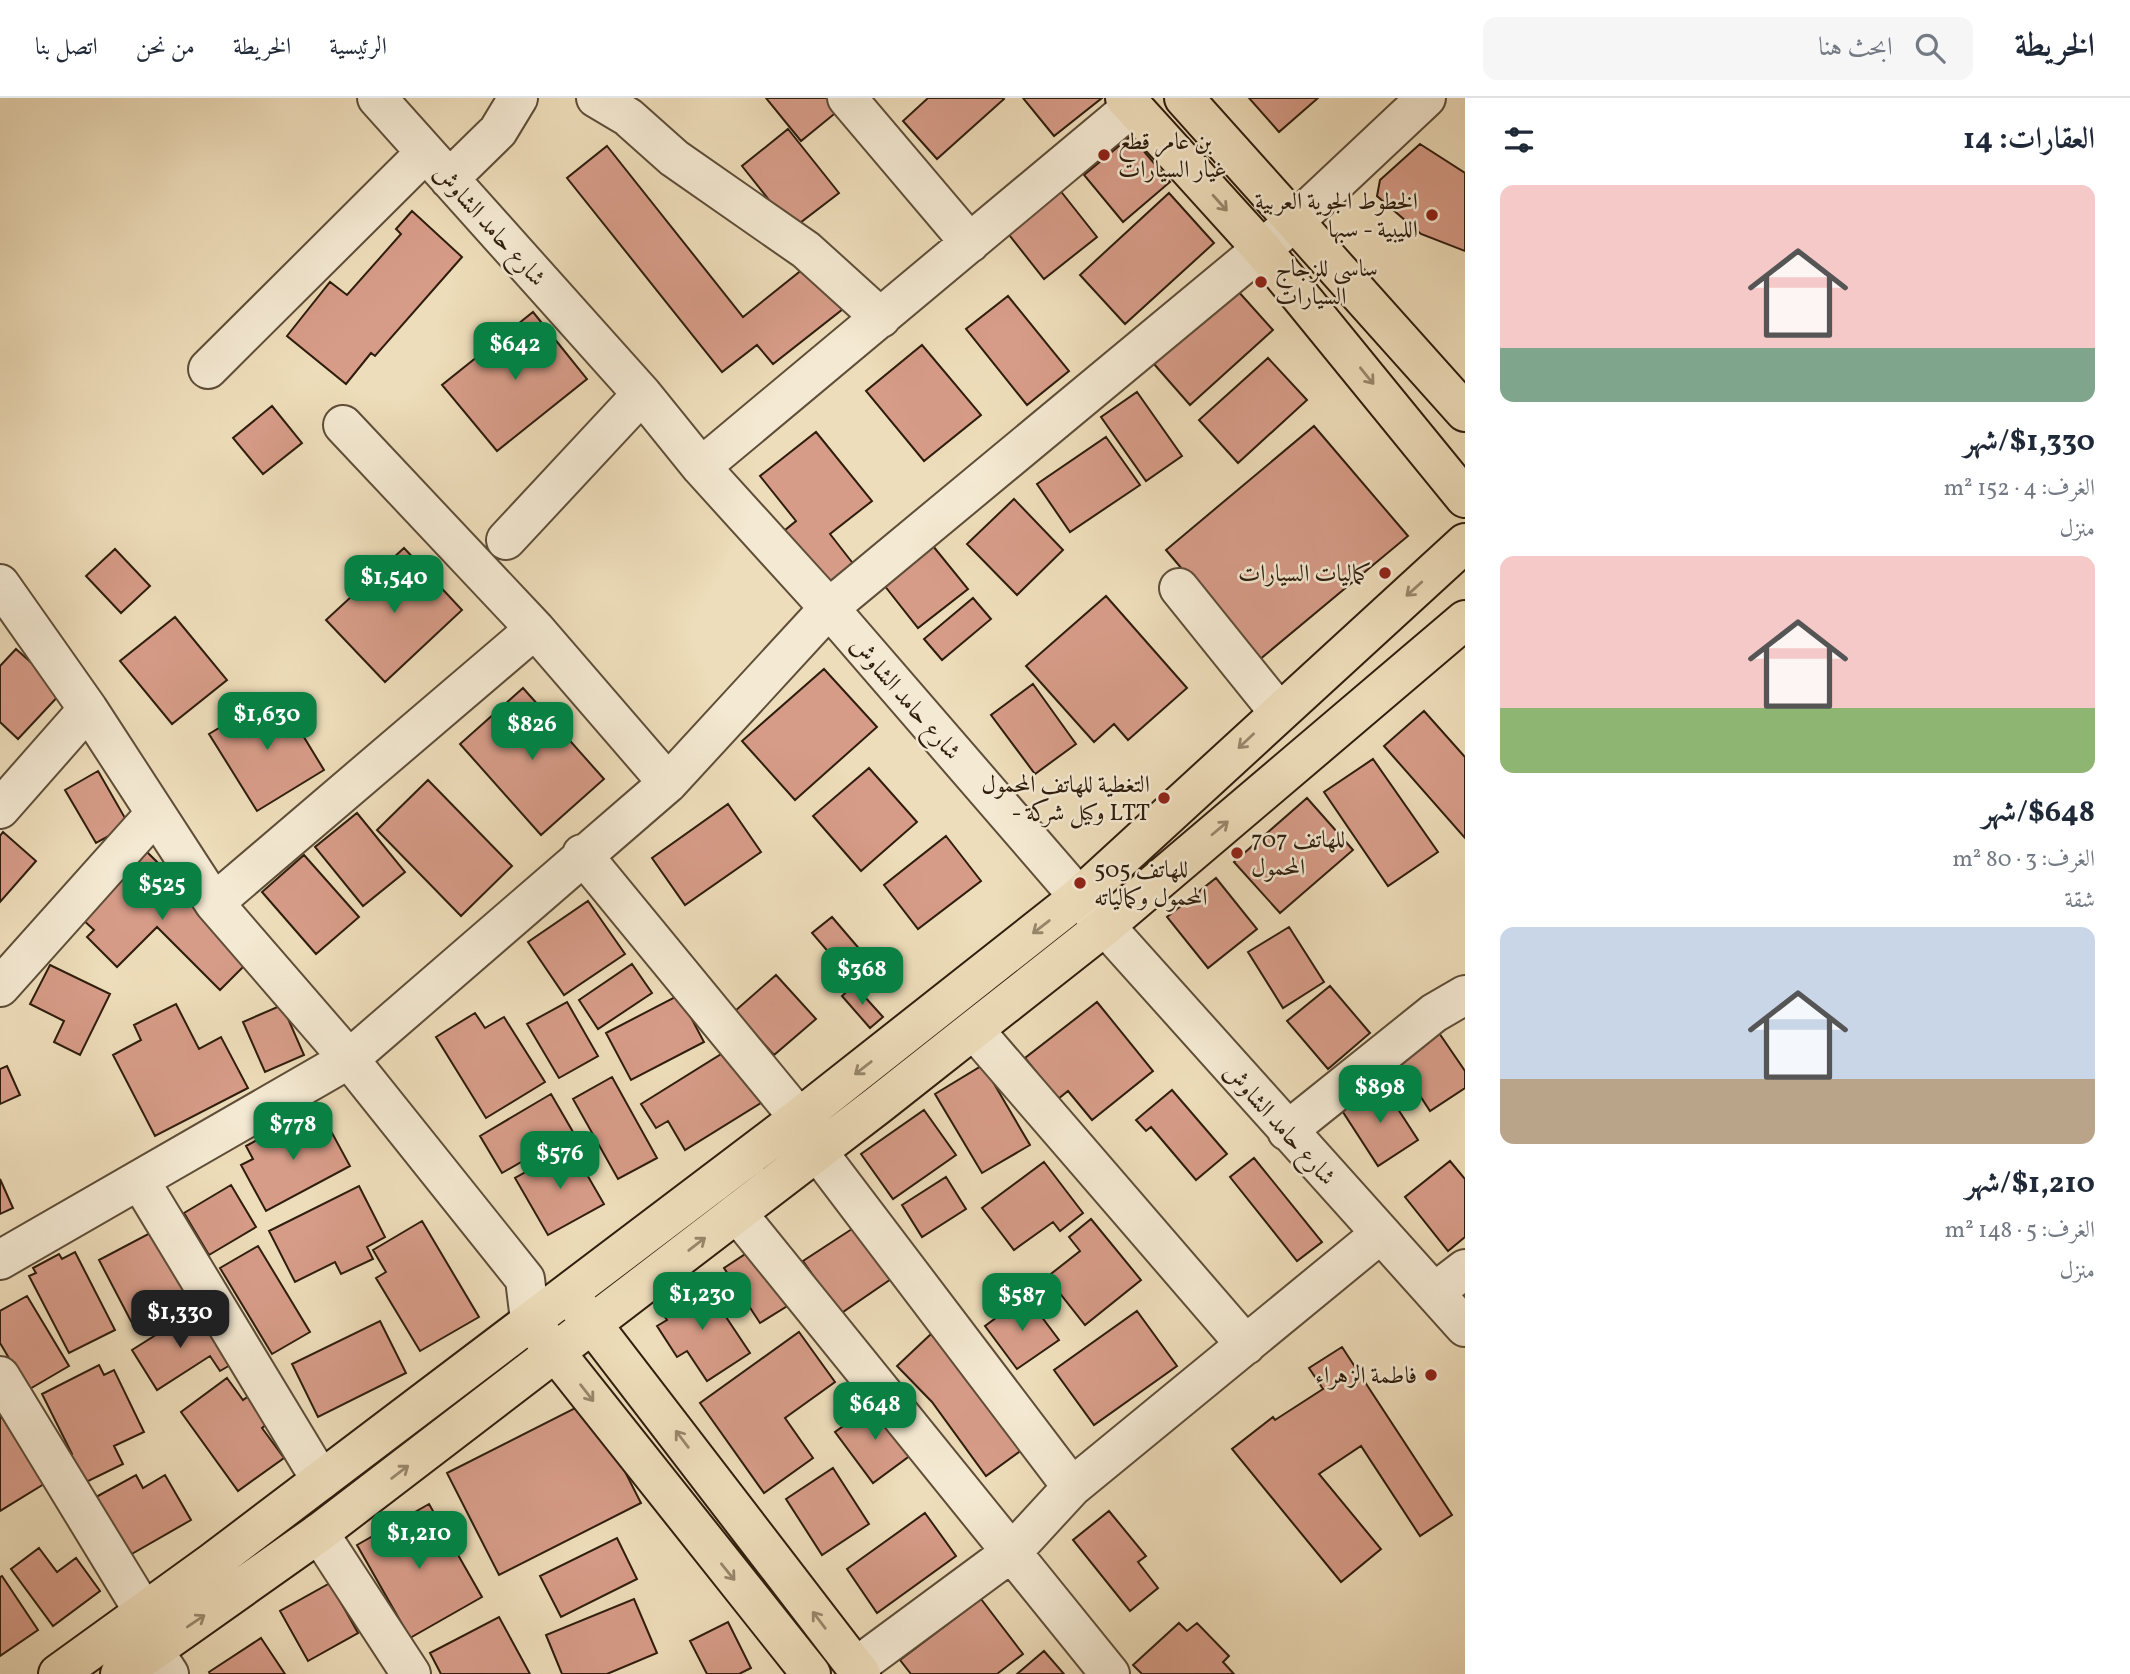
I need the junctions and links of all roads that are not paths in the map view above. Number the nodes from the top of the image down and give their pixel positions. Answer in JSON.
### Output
{"nodes":[{"id":1,"x":377,"y":98,"type":"edge"},
{"id":2,"x":518,"y":98,"type":"edge"},
{"id":3,"x":596,"y":98,"type":"edge"},
{"id":4,"x":847,"y":98,"type":"edge"},
{"id":5,"x":1184,"y":98,"type":"edge"},
{"id":6,"x":1426,"y":98,"type":"edge"},
{"id":7,"x":1128,"y":102,"type":"edge"},
{"id":8,"x":437,"y":166,"type":"junction"},
{"id":9,"x":1293,"y":223,"type":"junction"},
{"id":10,"x":970,"y":243,"type":"junction"},
{"id":11,"x":1261,"y":248,"type":"junction"},
{"id":12,"x":881,"y":318,"type":"junction"},
{"id":13,"x":208,"y":369,"type":"dead end"},
{"id":14,"x":642,"y":394,"type":"junction"},
{"id":15,"x":1465,"y":412,"type":"edge"},
{"id":16,"x":343,"y":425,"type":"dead end"},
{"id":17,"x":701,"y":467,"type":"junction"},
{"id":18,"x":1465,"y":498,"type":"edge"},
{"id":19,"x":506,"y":540,"type":"dead end"},
{"id":20,"x":1465,"y":543,"type":"edge"},
{"id":21,"x":0,"y":584,"type":"edge"},
{"id":22,"x":1179,"y":588,"type":"dead end"},
{"id":23,"x":829,"y":608,"type":"junction"},
{"id":24,"x":1465,"y":620,"type":"edge"},
{"id":25,"x":535,"y":629,"type":"junction"},
{"id":26,"x":88,"y":709,"type":"junction"},
{"id":27,"x":1278,"y":711,"type":"junction"},
{"id":28,"x":668,"y":783,"type":"junction"},
{"id":29,"x":0,"y":809,"type":"edge"},
{"id":30,"x":155,"y":815,"type":"junction"},
{"id":31,"x":582,"y":854,"type":"junction"},
{"id":32,"x":1079,"y":897,"type":"junction"},
{"id":33,"x":214,"y":902,"type":"junction"},
{"id":34,"x":1105,"y":926,"type":"junction"},
{"id":35,"x":0,"y":987,"type":"edge"},
{"id":36,"x":1465,"y":995,"type":"edge"},
{"id":37,"x":974,"y":1030,"type":"junction"},
{"id":38,"x":349,"y":1059,"type":"junction"},
{"id":39,"x":799,"y":1118,"type":"junction"},
{"id":40,"x":1287,"y":1131,"type":"junction"},
{"id":41,"x":817,"y":1151,"type":"junction"},
{"id":42,"x":140,"y":1181,"type":"junction"},
{"id":43,"x":737,"y":1213,"type":"junction"},
{"id":44,"x":1379,"y":1235,"type":"junction"},
{"id":45,"x":0,"y":1261,"type":"edge"},
{"id":46,"x":1465,"y":1269,"type":"edge"},
{"id":47,"x":525,"y":1279,"type":"junction"},
{"id":48,"x":1435,"y":1292,"type":"junction"},
{"id":49,"x":566,"y":1293,"type":"junction"},
{"id":50,"x":530,"y":1320,"type":"junction"},
{"id":51,"x":595,"y":1324,"type":"junction"},
{"id":52,"x":1465,"y":1327,"type":"edge"},
{"id":53,"x":1245,"y":1345,"type":"junction"},
{"id":54,"x":556,"y":1354,"type":"junction"},
{"id":55,"x":0,"y":1376,"type":"edge"},
{"id":56,"x":321,"y":1480,"type":"junction"},
{"id":57,"x":1072,"y":1487,"type":"junction"},
{"id":58,"x":319,"y":1533,"type":"junction"},
{"id":59,"x":1013,"y":1551,"type":"junction"},
{"id":60,"x":144,"y":1612,"type":"junction"},
{"id":61,"x":161,"y":1662,"type":"edge"},
{"id":62,"x":859,"y":1671,"type":"edge"},
{"id":63,"x":58,"y":1674,"type":"edge"},
{"id":64,"x":120,"y":1674,"type":"edge"},
{"id":65,"x":411,"y":1674,"type":"edge"},
{"id":66,"x":811,"y":1674,"type":"edge"},
{"id":67,"x":1110,"y":1674,"type":"edge"}],
"edges":[{"from":1,"to":8,"type":"street","name":"شارع حامد الشاوش"},
{"from":2,"to":8,"type":"street"},
{"from":3,"to":12,"type":"street"},
{"from":4,"to":10,"type":"street"},
{"from":5,"to":9,"type":"main road"},
{"from":6,"to":9,"type":"street"},
{"from":7,"to":10,"type":"street"},
{"from":7,"to":11,"type":"main road","one_way":true},
{"from":8,"to":13,"type":"street"},
{"from":8,"to":14,"type":"street","name":"شارع حامد الشاوش"},
{"from":9,"to":11,"type":"street"},
{"from":9,"to":15,"type":"main road"},
{"from":10,"to":12,"type":"street"},
{"from":11,"to":18,"type":"main road","one_way":true},
{"from":11,"to":23,"type":"street"},
{"from":12,"to":17,"type":"street"},
{"from":14,"to":17,"type":"street","name":"شارع حامد الشاوش"},
{"from":14,"to":19,"type":"street"},
{"from":16,"to":25,"type":"street"},
{"from":17,"to":23,"type":"street","name":"شارع حامد الشاوش"},
{"from":20,"to":27,"type":"main road","one_way":true},
{"from":21,"to":26,"type":"street"},
{"from":22,"to":27,"type":"street"},
{"from":23,"to":28,"type":"street"},
{"from":23,"to":32,"type":"street","name":"شارع حامد الشاوش"},
{"from":34,"to":24,"type":"main road","one_way":true},
{"from":25,"to":28,"type":"street"},
{"from":25,"to":33,"type":"street"},
{"from":26,"to":29,"type":"street"},
{"from":26,"to":30,"type":"street"},
{"from":27,"to":32,"type":"main road","one_way":true},
{"from":28,"to":31,"type":"street"},
{"from":30,"to":33,"type":"street"},
{"from":30,"to":35,"type":"street"},
{"from":31,"to":38,"type":"street"},
{"from":31,"to":39,"type":"street"},
{"from":32,"to":34,"type":"street","name":"شارع حامد الشاوش"},
{"from":32,"to":39,"type":"main road","one_way":true},
{"from":33,"to":38,"type":"street"},
{"from":34,"to":37,"type":"main road"},
{"from":34,"to":40,"type":"street","name":"شارع حامد الشاوش"},
{"from":36,"to":40,"type":"street"},
{"from":37,"to":41,"type":"main road"},
{"from":37,"to":53,"type":"street"},
{"from":38,"to":42,"type":"street"},
{"from":38,"to":47,"type":"street"},
{"from":39,"to":49,"type":"main road"},
{"from":40,"to":44,"type":"street","name":"شارع حامد الشاوش"},
{"from":41,"to":43,"type":"main road"},
{"from":41,"to":57,"type":"street"},
{"from":42,"to":45,"type":"street"},
{"from":42,"to":56,"type":"street"},
{"from":51,"to":43,"type":"main road","one_way":true},
{"from":43,"to":59,"type":"street"},
{"from":44,"to":48,"type":"street","name":"شارع حامد الشاوش"},
{"from":44,"to":53,"type":"street"},
{"from":46,"to":48,"type":"street"},
{"from":47,"to":49,"type":"street"},
{"from":47,"to":50,"type":"street"},
{"from":48,"to":52,"type":"street","name":"شارع حامد الشاوش"},
{"from":49,"to":50,"type":"main road"},
{"from":49,"to":51,"type":"main road"},
{"from":50,"to":54,"type":"main road"},
{"from":50,"to":56,"type":"main road"},
{"from":51,"to":54,"type":"main road"},
{"from":62,"to":51,"type":"main road","one_way":true},
{"from":53,"to":57,"type":"street"},
{"from":58,"to":54,"type":"main road","one_way":true},
{"from":54,"to":66,"type":"main road","one_way":true},
{"from":55,"to":60,"type":"street"},
{"from":56,"to":60,"type":"main road"},
{"from":57,"to":59,"type":"street"},
{"from":61,"to":58,"type":"main road","one_way":true},
{"from":58,"to":65,"type":"street"},
{"from":59,"to":62,"type":"street"},
{"from":59,"to":67,"type":"street"},
{"from":60,"to":63,"type":"main road"},
{"from":61,"to":64,"type":"main road"}]}
